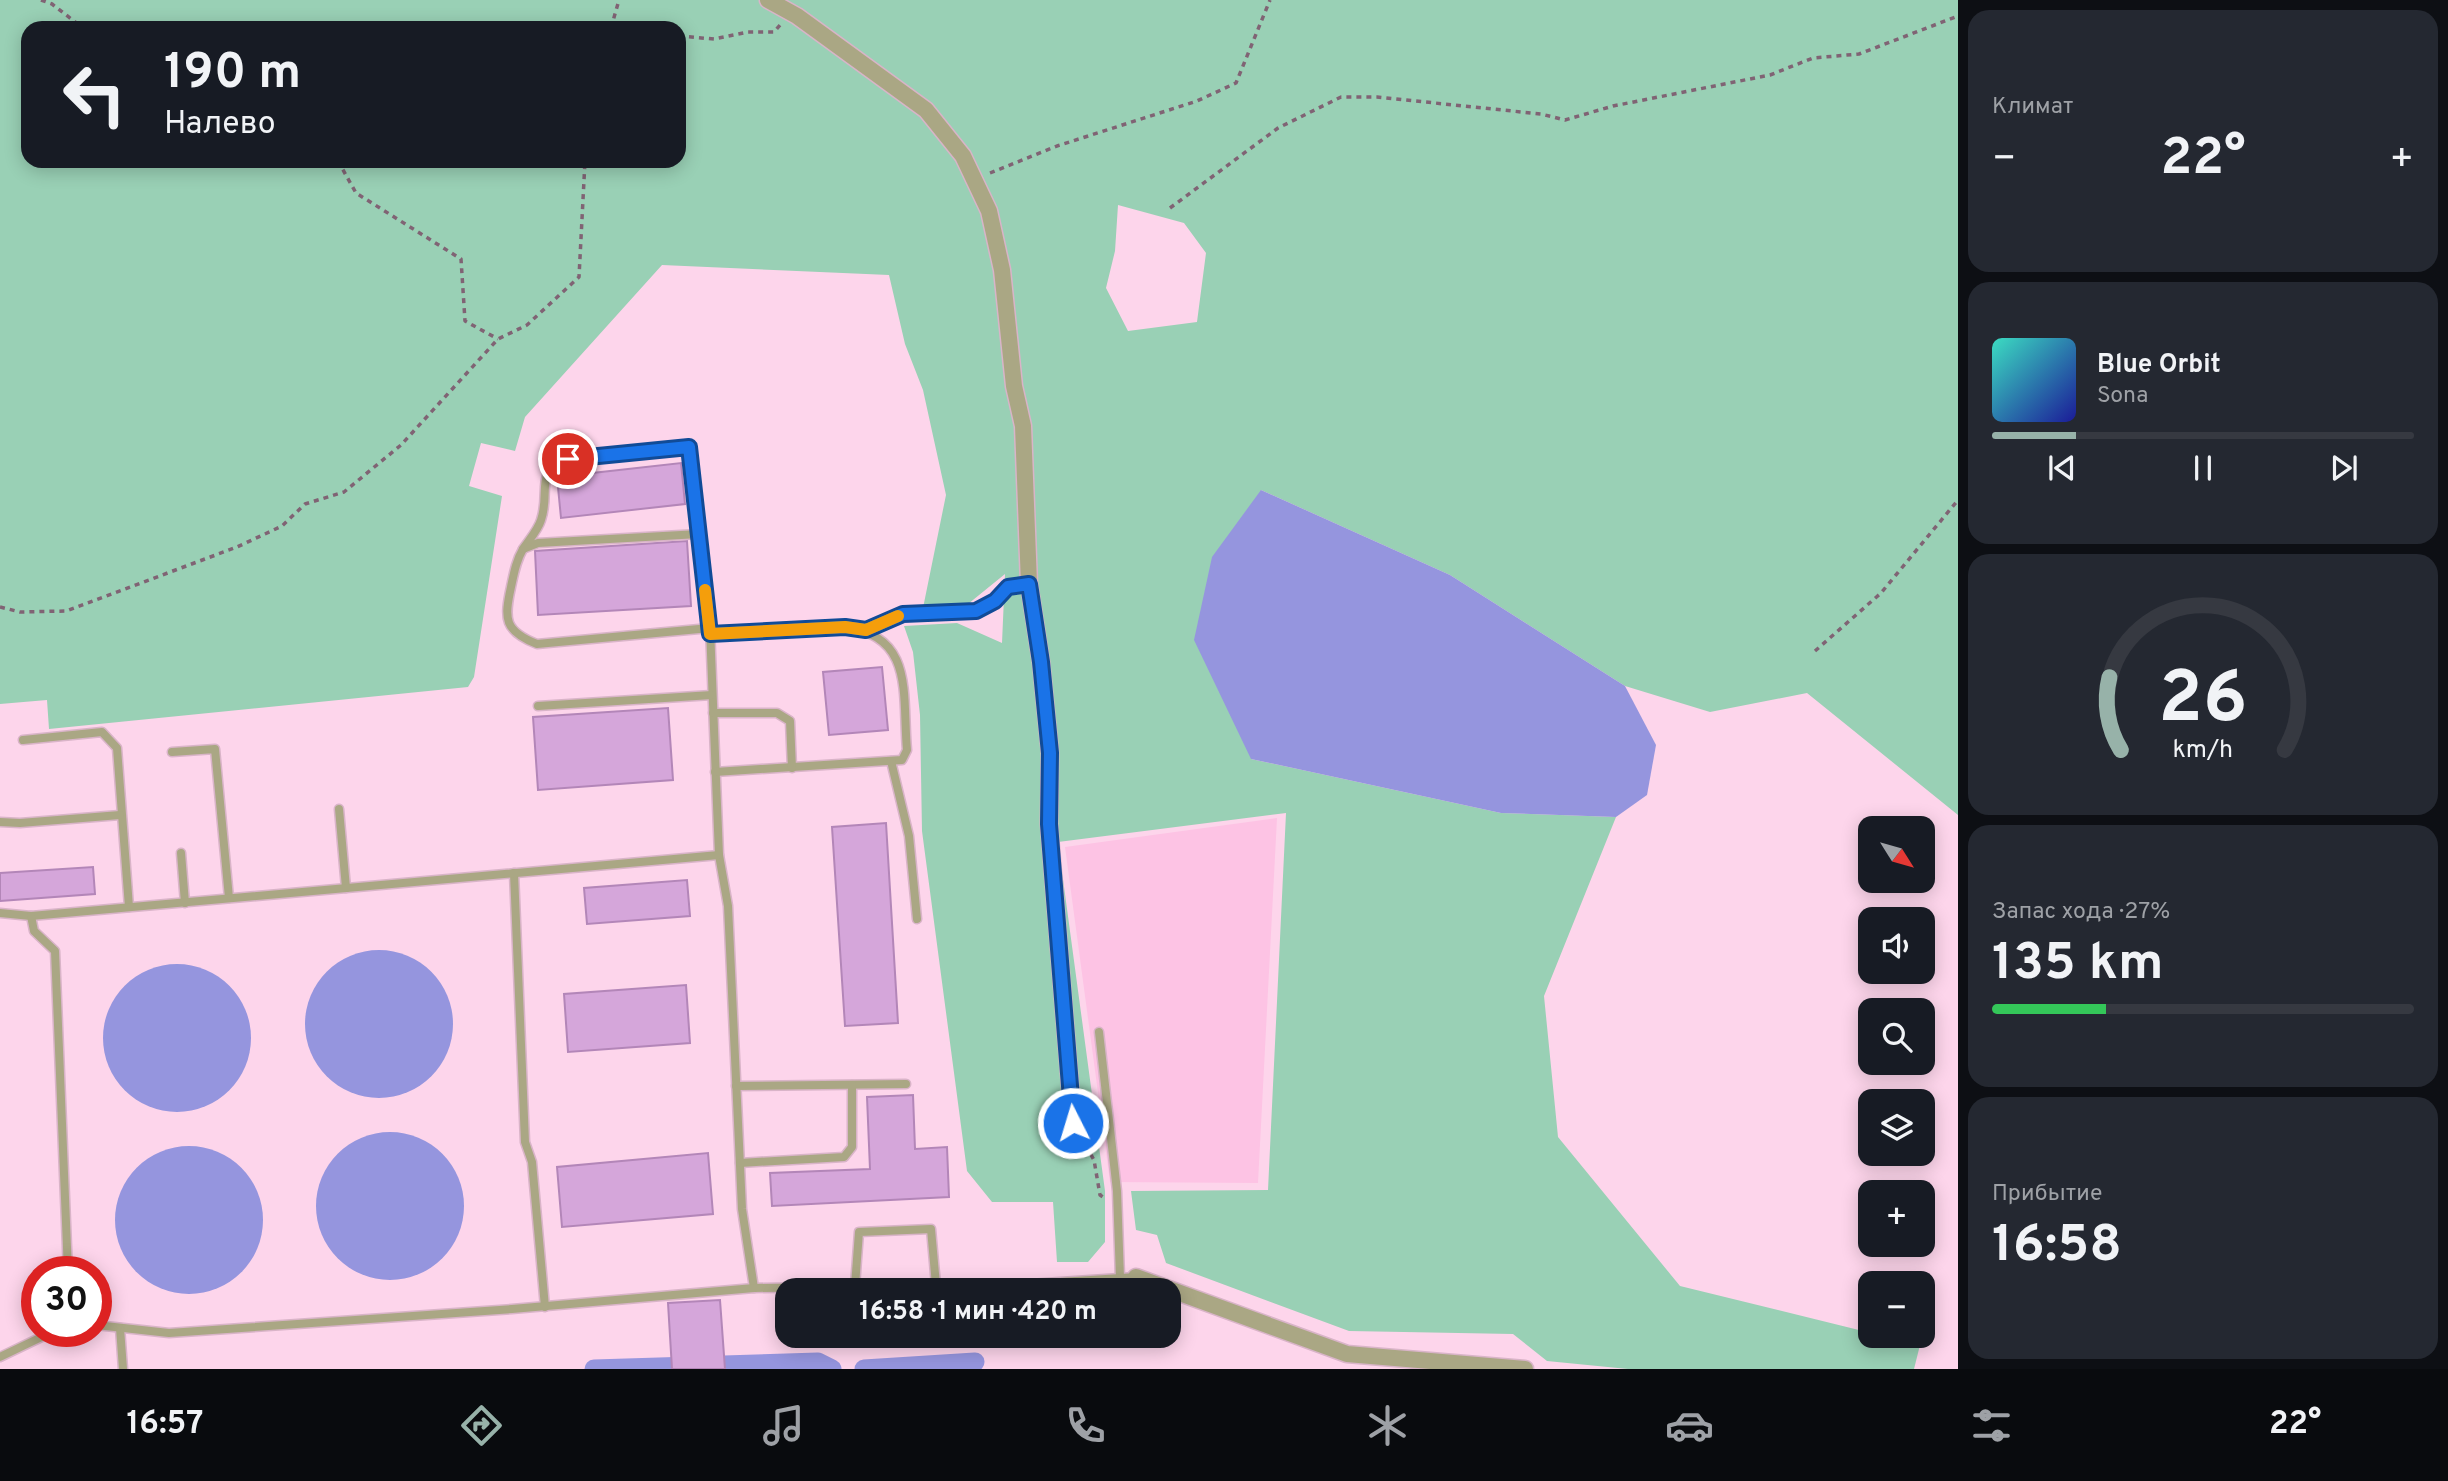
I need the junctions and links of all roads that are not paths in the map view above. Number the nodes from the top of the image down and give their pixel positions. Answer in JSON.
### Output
{"nodes":[{"id":1,"x":768,"y":0,"type":"edge"},
{"id":2,"x":699,"y":534,"type":"junction"},
{"id":3,"x":523,"y":549,"type":"junction"},
{"id":4,"x":1029,"y":584,"type":"junction"},
{"id":5,"x":866,"y":630,"type":"junction"},
{"id":6,"x":710,"y":631,"type":"junction"},
{"id":7,"x":712,"y":695,"type":"junction"},
{"id":8,"x":538,"y":706,"type":"dead end"},
{"id":9,"x":713,"y":713,"type":"junction"},
{"id":10,"x":23,"y":740,"type":"dead end"},
{"id":11,"x":172,"y":752,"type":"dead end"},
{"id":12,"x":891,"y":761,"type":"junction"},
{"id":13,"x":792,"y":768,"type":"junction"},
{"id":14,"x":715,"y":772,"type":"junction"},
{"id":15,"x":339,"y":809,"type":"dead end"},
{"id":16,"x":120,"y":815,"type":"junction"},
{"id":17,"x":0,"y":822,"type":"edge"},
{"id":18,"x":181,"y":853,"type":"dead end"},
{"id":19,"x":719,"y":855,"type":"junction"},
{"id":20,"x":514,"y":873,"type":"junction"},
{"id":21,"x":346,"y":888,"type":"junction"},
{"id":22,"x":229,"y":898,"type":"junction"},
{"id":23,"x":185,"y":903,"type":"junction"},
{"id":24,"x":129,"y":907,"type":"junction"},
{"id":25,"x":0,"y":914,"type":"edge"},
{"id":26,"x":31,"y":916,"type":"junction"},
{"id":27,"x":916,"y":919,"type":"dead end"},
{"id":28,"x":1099,"y":1032,"type":"dead end"},
{"id":29,"x":906,"y":1084,"type":"dead end"},
{"id":30,"x":736,"y":1086,"type":"junction"},
{"id":31,"x":852,"y":1086,"type":"junction"},
{"id":32,"x":1073,"y":1123,"type":"road end"},
{"id":33,"x":740,"y":1163,"type":"junction"},
{"id":34,"x":67,"y":1256,"type":"edge"},
{"id":35,"x":856,"y":1278,"type":"edge"},
{"id":36,"x":935,"y":1278,"type":"edge"},
{"id":37,"x":1128,"y":1278,"type":"edge"},
{"id":38,"x":754,"y":1288,"type":"junction"},
{"id":39,"x":775,"y":1288,"type":"edge"},
{"id":40,"x":1181,"y":1293,"type":"edge"},
{"id":41,"x":545,"y":1307,"type":"junction"},
{"id":42,"x":112,"y":1327,"type":"edge"},
{"id":43,"x":120,"y":1328,"type":"junction"},
{"id":44,"x":21,"y":1347,"type":"edge"},
{"id":45,"x":0,"y":1357,"type":"edge"},
{"id":46,"x":1396,"y":1364,"type":"edge"},
{"id":47,"x":123,"y":1369,"type":"edge"},
{"id":48,"x":1525,"y":1369,"type":"edge"}],
"edges":[{"from":1,"to":4,"type":"street"},
{"from":2,"to":3,"type":"lane"},
{"from":2,"to":3,"type":"lane"},
{"from":2,"to":6,"type":"lane"},
{"from":3,"to":6,"type":"lane"},
{"from":4,"to":5,"type":"lane"},
{"from":4,"to":32,"type":"street"},
{"from":5,"to":6,"type":"lane"},
{"from":5,"to":12,"type":"lane"},
{"from":6,"to":7,"type":"lane"},
{"from":7,"to":8,"type":"lane"},
{"from":7,"to":9,"type":"lane"},
{"from":9,"to":13,"type":"lane"},
{"from":9,"to":14,"type":"lane"},
{"from":10,"to":16,"type":"lane"},
{"from":11,"to":22,"type":"lane"},
{"from":12,"to":13,"type":"lane"},
{"from":12,"to":27,"type":"lane"},
{"from":13,"to":14,"type":"lane"},
{"from":14,"to":19,"type":"lane"},
{"from":15,"to":21,"type":"lane"},
{"from":16,"to":17,"type":"lane"},
{"from":16,"to":24,"type":"lane"},
{"from":18,"to":23,"type":"lane"},
{"from":19,"to":20,"type":"lane"},
{"from":19,"to":30,"type":"lane"},
{"from":20,"to":21,"type":"lane"},
{"from":20,"to":41,"type":"lane"},
{"from":21,"to":22,"type":"lane"},
{"from":22,"to":23,"type":"lane"},
{"from":23,"to":24,"type":"lane"},
{"from":24,"to":26,"type":"lane"},
{"from":25,"to":26,"type":"lane"},
{"from":26,"to":34,"type":"lane"},
{"from":28,"to":37,"type":"lane"},
{"from":29,"to":31,"type":"lane"},
{"from":30,"to":31,"type":"lane"},
{"from":30,"to":33,"type":"lane"},
{"from":31,"to":33,"type":"lane"},
{"from":33,"to":38,"type":"lane"},
{"from":35,"to":36,"type":"lane"},
{"from":38,"to":39,"type":"lane"},
{"from":38,"to":41,"type":"lane"},
{"from":40,"to":46,"type":"street"},
{"from":41,"to":43,"type":"lane"},
{"from":42,"to":43,"type":"lane"},
{"from":43,"to":47,"type":"lane"},
{"from":44,"to":45,"type":"lane"},
{"from":46,"to":48,"type":"street"}]}
